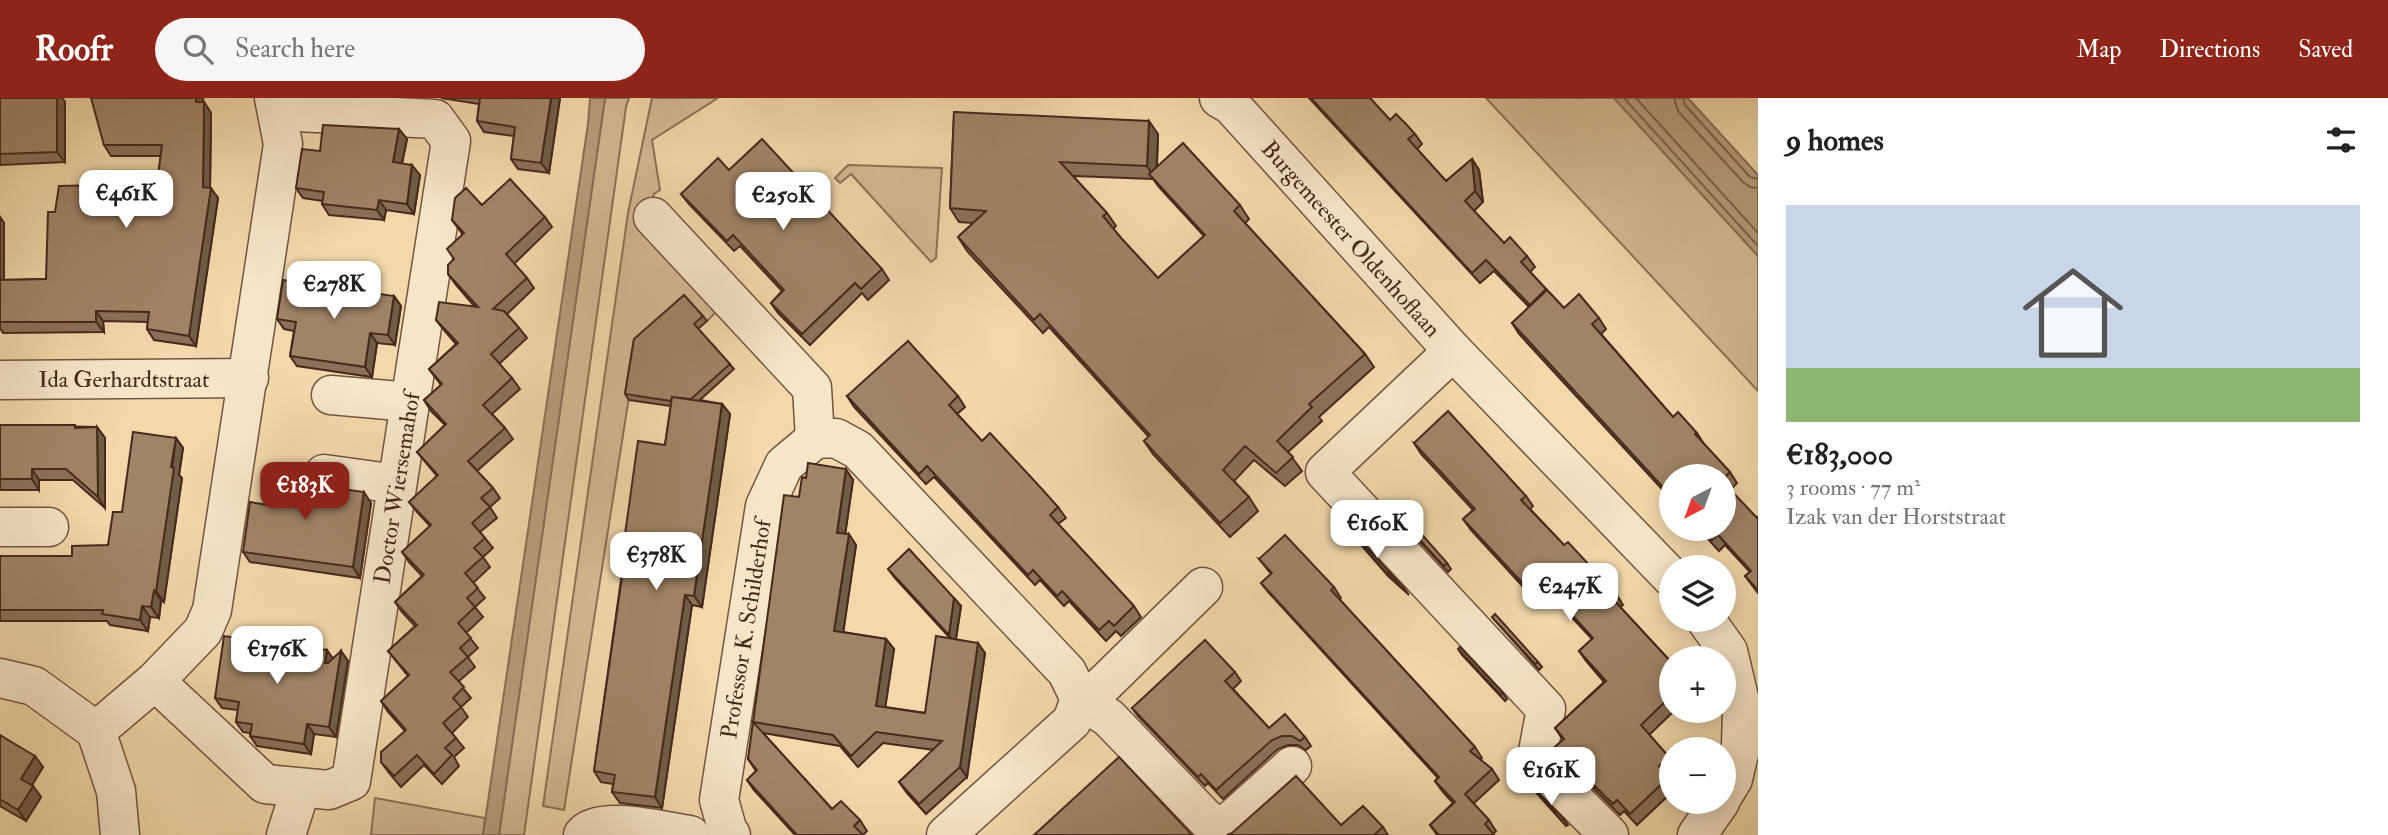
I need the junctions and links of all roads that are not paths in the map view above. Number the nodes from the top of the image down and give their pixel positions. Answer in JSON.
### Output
{"nodes":[{"id":1,"x":1219,"y":98,"type":"edge"},
{"id":2,"x":276,"y":104,"type":"edge"},
{"id":3,"x":653,"y":217,"type":"dead end"},
{"id":4,"x":1453,"y":351,"type":"junction"},
{"id":5,"x":249,"y":378,"type":"junction"},
{"id":6,"x":0,"y":380,"type":"edge"},
{"id":7,"x":331,"y":395,"type":"dead end"},
{"id":8,"x":410,"y":402,"type":"junction"},
{"id":9,"x":815,"y":439,"type":"junction"},
{"id":10,"x":324,"y":474,"type":"dead end"},
{"id":11,"x":397,"y":484,"type":"junction"},
{"id":12,"x":0,"y":527,"type":"edge"},
{"id":13,"x":50,"y":527,"type":"dead end"},
{"id":14,"x":1659,"y":565,"type":"edge"},
{"id":15,"x":1203,"y":587,"type":"dead end"},
{"id":16,"x":1715,"y":632,"type":"edge"},
{"id":17,"x":0,"y":678,"type":"edge"},
{"id":18,"x":155,"y":681,"type":"junction"},
{"id":19,"x":1080,"y":699,"type":"junction"},
{"id":20,"x":96,"y":731,"type":"junction"},
{"id":21,"x":1750,"y":746,"type":"edge"},
{"id":22,"x":1292,"y":766,"type":"dead end"},
{"id":23,"x":1736,"y":773,"type":"edge"},
{"id":24,"x":300,"y":788,"type":"junction"},
{"id":25,"x":1712,"y":814,"type":"edge"},
{"id":26,"x":725,"y":834,"type":"edge"},
{"id":27,"x":120,"y":835,"type":"edge"},
{"id":28,"x":286,"y":835,"type":"edge"},
{"id":29,"x":583,"y":835,"type":"edge"},
{"id":30,"x":690,"y":835,"type":"edge"},
{"id":31,"x":946,"y":835,"type":"edge"},
{"id":32,"x":1609,"y":835,"type":"edge"},
{"id":33,"x":1697,"y":835,"type":"edge"}],
"edges":[{"from":1,"to":4,"type":"street","name":"Burgemeester Oldenhoflaan"},
{"from":2,"to":5,"type":"street"},
{"from":2,"to":8,"type":"street","name":"Doctor Wiersemahof"},
{"from":3,"to":9,"type":"street"},
{"from":4,"to":14,"type":"street","name":"Burgemeester Oldenhoflaan"},
{"from":4,"to":32,"type":"street","name":"Burgemeester Oldenhoflaan"},
{"from":5,"to":6,"type":"street","name":"Ida Gerhardtstraat"},
{"from":5,"to":18,"type":"street"},
{"from":7,"to":8,"type":"street"},
{"from":8,"to":11,"type":"street","name":"Doctor Wiersemahof"},
{"from":9,"to":19,"type":"street"},
{"from":9,"to":26,"type":"street","name":"Professor K. Schilderhof"},
{"from":10,"to":11,"type":"street"},
{"from":11,"to":24,"type":"street","name":"Doctor Wiersemahof"},
{"from":12,"to":13,"type":"street"},
{"from":15,"to":19,"type":"street"},
{"from":16,"to":21,"type":"street"},
{"from":17,"to":20,"type":"street"},
{"from":18,"to":20,"type":"street"},
{"from":18,"to":24,"type":"street","name":"Doctor Wiersemahof"},
{"from":19,"to":22,"type":"street"},
{"from":19,"to":31,"type":"street"},
{"from":20,"to":27,"type":"street"},
{"from":21,"to":23,"type":"street"},
{"from":24,"to":28,"type":"street"},
{"from":25,"to":33,"type":"street"},
{"from":29,"to":30,"type":"street"}]}
